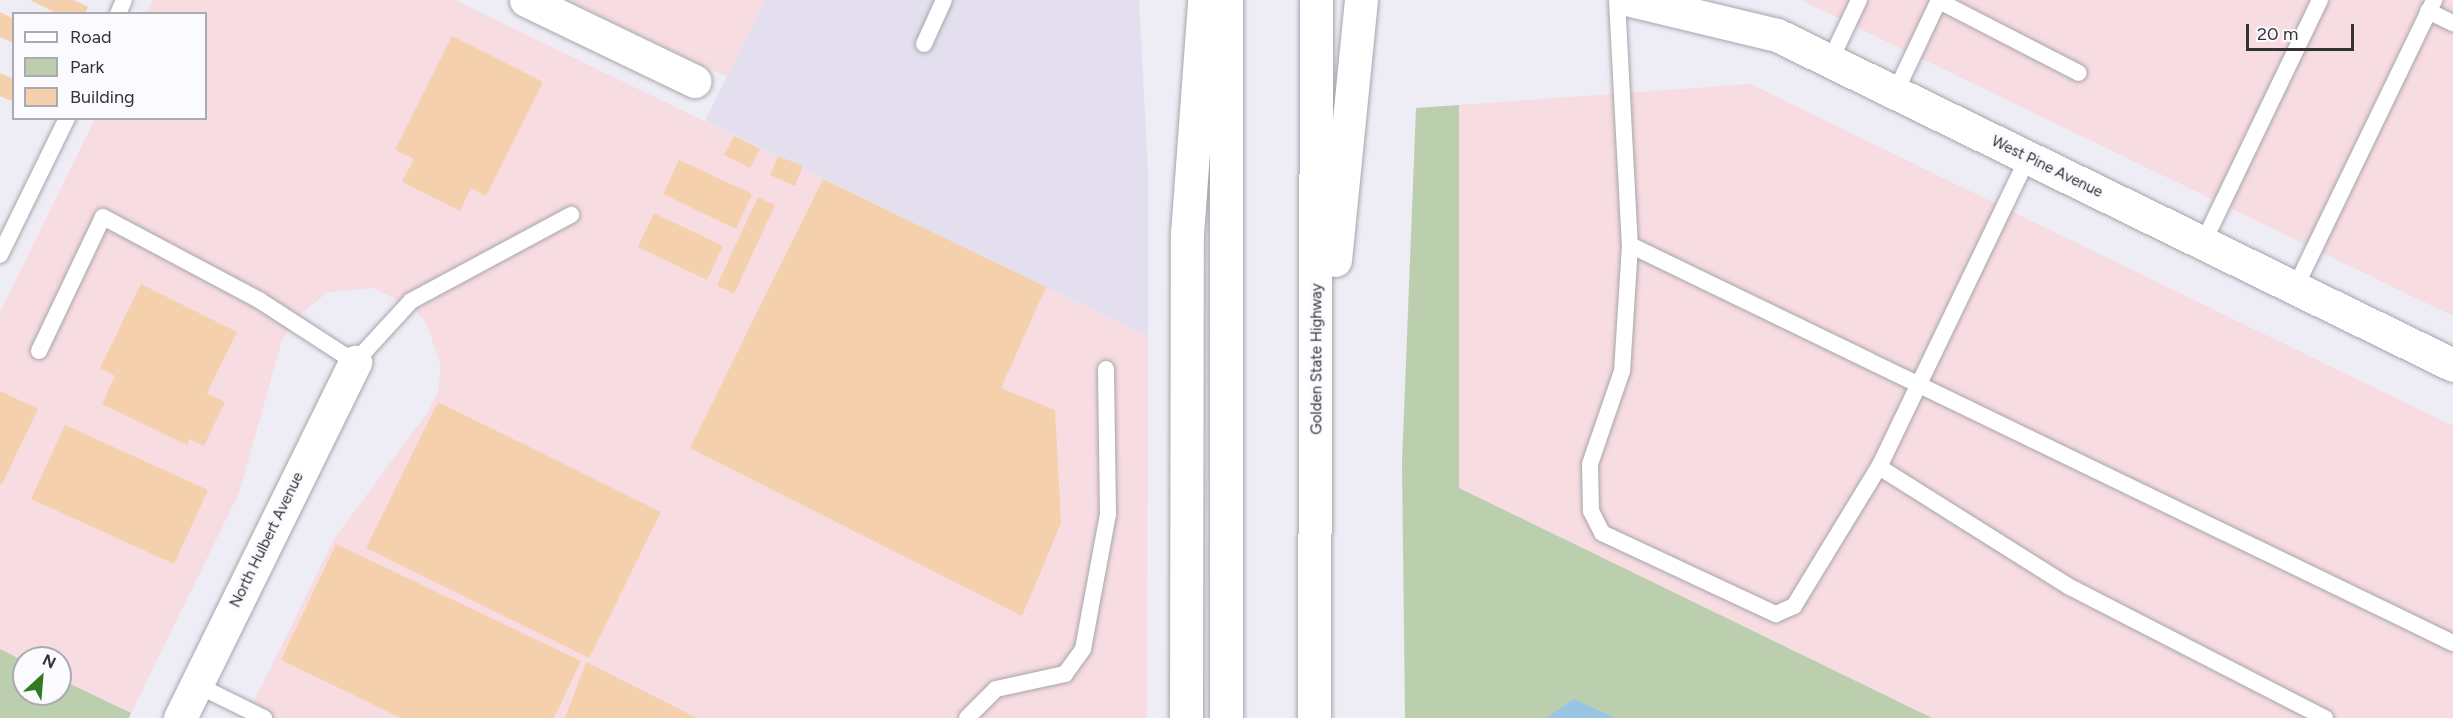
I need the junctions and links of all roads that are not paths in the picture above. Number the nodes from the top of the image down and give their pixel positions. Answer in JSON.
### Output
{"nodes":[{"id":1,"x":526,"y":0,"type":"edge"},
{"id":2,"x":944,"y":0,"type":"edge"},
{"id":3,"x":1204,"y":0,"type":"edge"},
{"id":4,"x":1226,"y":0,"type":"edge"},
{"id":5,"x":1316,"y":0,"type":"edge"},
{"id":6,"x":1361,"y":0,"type":"edge"},
{"id":7,"x":1617,"y":0,"type":"edge"},
{"id":8,"x":1631,"y":0,"type":"edge"},
{"id":9,"x":1858,"y":0,"type":"edge"},
{"id":10,"x":1939,"y":0,"type":"edge"},
{"id":11,"x":2320,"y":0,"type":"edge"},
{"id":12,"x":2431,"y":6,"type":"edge"},
{"id":13,"x":2453,"y":23,"type":"edge"},
{"id":14,"x":924,"y":44,"type":"dead end"},
{"id":15,"x":1830,"y":61,"type":"junction"},
{"id":16,"x":2079,"y":73,"type":"dead end"},
{"id":17,"x":694,"y":81,"type":"dead end"},
{"id":18,"x":1895,"y":93,"type":"junction"},
{"id":19,"x":66,"y":120,"type":"edge"},
{"id":20,"x":2028,"y":158,"type":"junction"},
{"id":21,"x":571,"y":215,"type":"dead end"},
{"id":22,"x":2203,"y":243,"type":"junction"},
{"id":23,"x":1630,"y":245,"type":"junction"},
{"id":24,"x":0,"y":255,"type":"edge"},
{"id":25,"x":2295,"y":288,"type":"junction"},
{"id":26,"x":39,"y":351,"type":"dead end"},
{"id":27,"x":355,"y":362,"type":"junction"},
{"id":28,"x":2453,"y":365,"type":"edge"},
{"id":29,"x":1106,"y":369,"type":"dead end"},
{"id":30,"x":1918,"y":385,"type":"junction"},
{"id":31,"x":1318,"y":429,"type":"junction"},
{"id":32,"x":1880,"y":467,"type":"junction"},
{"id":33,"x":2453,"y":643,"type":"edge"},
{"id":34,"x":196,"y":685,"type":"junction"},
{"id":35,"x":180,"y":718,"type":"edge"},
{"id":36,"x":264,"y":718,"type":"edge"},
{"id":37,"x":967,"y":718,"type":"edge"},
{"id":38,"x":1186,"y":718,"type":"edge"},
{"id":39,"x":1226,"y":718,"type":"edge"},
{"id":40,"x":1314,"y":718,"type":"edge"},
{"id":41,"x":2325,"y":718,"type":"edge"}],
"edges":[{"from":1,"to":17,"type":"main road"},
{"from":2,"to":14,"type":"lane"},
{"from":3,"to":38,"type":"main road"},
{"from":4,"to":39,"type":"main road"},
{"from":5,"to":31,"type":"main road","name":"Golden State Highway"},
{"from":6,"to":31,"type":"main road"},
{"from":7,"to":23,"type":"lane"},
{"from":8,"to":15,"type":"main road","name":"West Pine Avenue"},
{"from":9,"to":15,"type":"lane"},
{"from":10,"to":16,"type":"lane"},
{"from":10,"to":18,"type":"lane"},
{"from":11,"to":22,"type":"lane"},
{"from":12,"to":13,"type":"lane"},
{"from":12,"to":25,"type":"lane"},
{"from":15,"to":18,"type":"main road","name":"West Pine Avenue"},
{"from":18,"to":20,"type":"main road","name":"West Pine Avenue"},
{"from":19,"to":24,"type":"lane"},
{"from":20,"to":22,"type":"main road","name":"West Pine Avenue"},
{"from":20,"to":30,"type":"lane"},
{"from":21,"to":27,"type":"lane"},
{"from":22,"to":25,"type":"main road","name":"West Pine Avenue"},
{"from":23,"to":30,"type":"lane"},
{"from":23,"to":32,"type":"lane"},
{"from":25,"to":28,"type":"main road","name":"West Pine Avenue"},
{"from":26,"to":27,"type":"lane"},
{"from":27,"to":34,"type":"main road","name":"North Hulbert Avenue"},
{"from":29,"to":37,"type":"lane"},
{"from":30,"to":32,"type":"lane"},
{"from":30,"to":33,"type":"lane"},
{"from":31,"to":40,"type":"main road","name":"Golden State Highway"},
{"from":32,"to":41,"type":"lane"},
{"from":34,"to":35,"type":"main road","name":"North Hulbert Avenue"},
{"from":34,"to":36,"type":"lane"}]}
